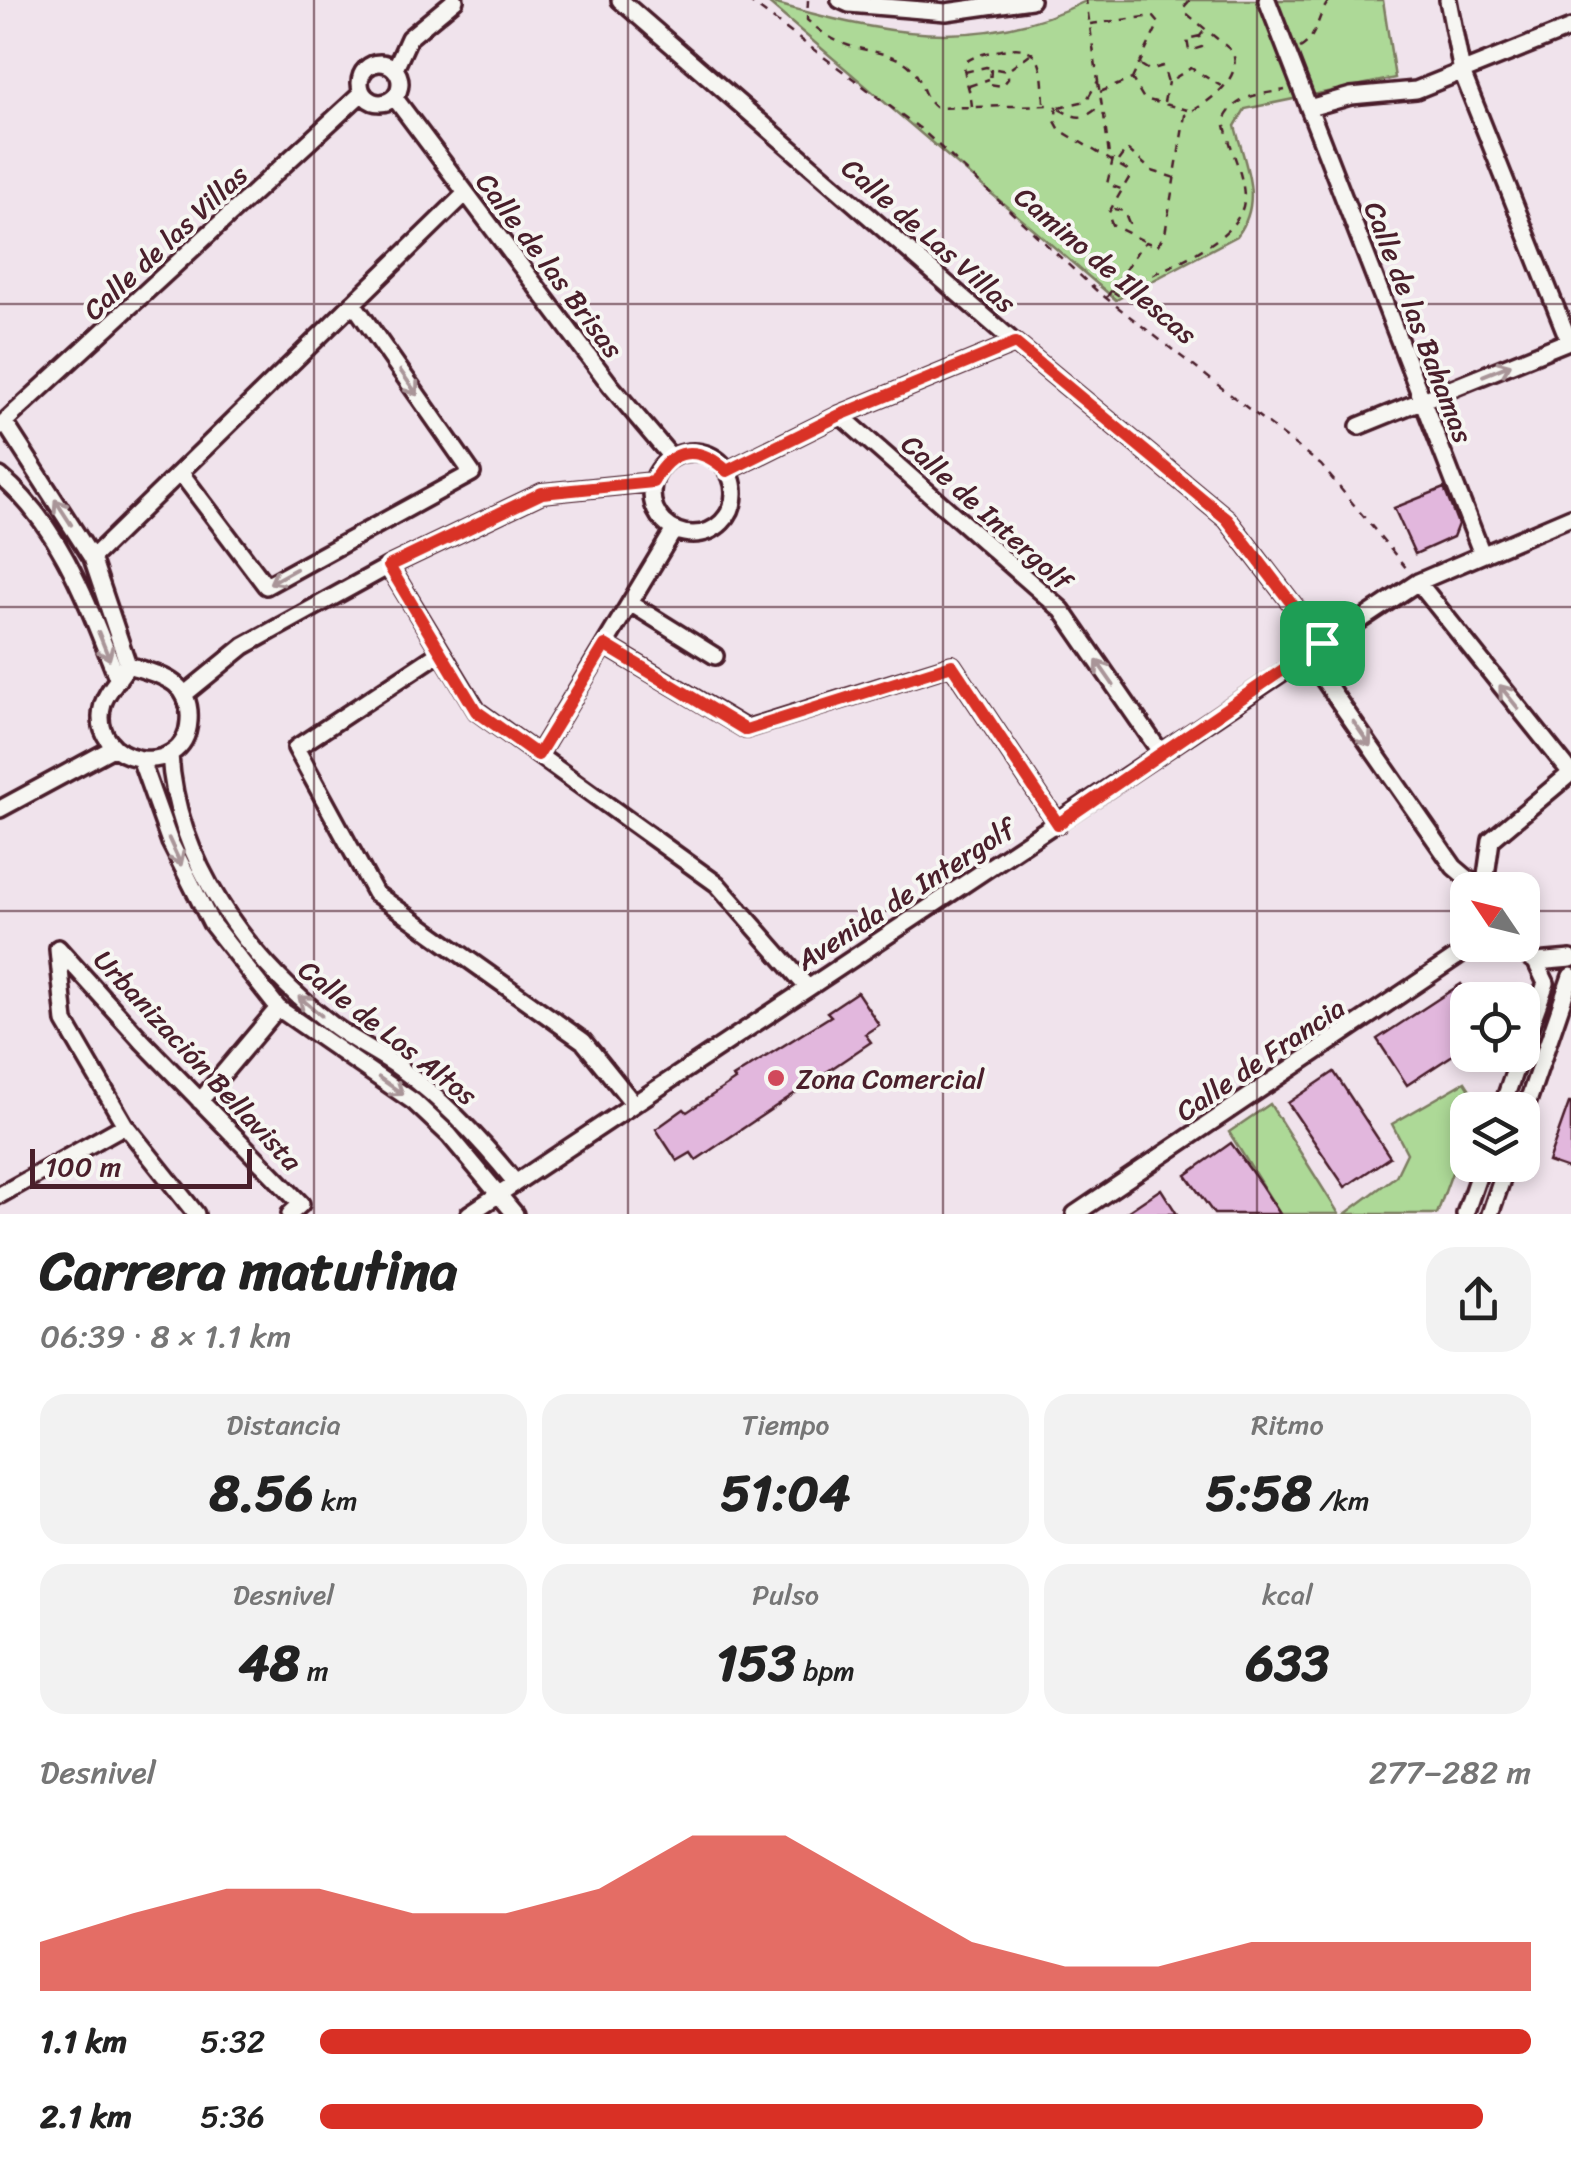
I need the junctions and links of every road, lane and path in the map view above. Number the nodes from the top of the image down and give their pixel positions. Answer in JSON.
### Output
{"nodes":[{"id":1,"x":455,"y":0,"type":"edge"},
{"id":2,"x":620,"y":0,"type":"edge"},
{"id":3,"x":748,"y":0,"type":"edge"},
{"id":4,"x":808,"y":0,"type":"edge"},
{"id":5,"x":840,"y":0,"type":"edge"},
{"id":6,"x":1030,"y":0,"type":"edge"},
{"id":7,"x":1086,"y":0,"type":"edge"},
{"id":8,"x":1190,"y":0,"type":"edge"},
{"id":9,"x":1267,"y":0,"type":"edge"},
{"id":10,"x":1330,"y":0,"type":"edge"},
{"id":11,"x":1448,"y":0,"type":"edge"},
{"id":12,"x":1323,"y":2,"type":"edge"},
{"id":13,"x":1090,"y":24,"type":"junction"},
{"id":14,"x":1571,"y":28,"type":"edge"},
{"id":15,"x":1204,"y":30,"type":"junction"},
{"id":16,"x":1200,"y":36,"type":"dead end"},
{"id":17,"x":1302,"y":47,"type":"dead end"},
{"id":18,"x":1032,"y":52,"type":"junction"},
{"id":19,"x":985,"y":53,"type":"junction"},
{"id":20,"x":1139,"y":64,"type":"junction"},
{"id":21,"x":981,"y":68,"type":"junction"},
{"id":22,"x":991,"y":68,"type":"junction"},
{"id":23,"x":395,"y":69,"type":"junction"},
{"id":24,"x":1008,"y":71,"type":"junction"},
{"id":25,"x":964,"y":72,"type":"junction"},
{"id":26,"x":1462,"y":72,"type":"junction"},
{"id":27,"x":990,"y":78,"type":"junction"},
{"id":28,"x":1132,"y":79,"type":"junction"},
{"id":29,"x":1098,"y":81,"type":"junction"},
{"id":30,"x":1168,"y":82,"type":"junction"},
{"id":31,"x":968,"y":86,"type":"junction"},
{"id":32,"x":1222,"y":86,"type":"junction"},
{"id":33,"x":1301,"y":87,"type":"junction"},
{"id":34,"x":1100,"y":92,"type":"junction"},
{"id":35,"x":362,"y":93,"type":"junction"},
{"id":36,"x":394,"y":97,"type":"junction"},
{"id":37,"x":1086,"y":102,"type":"junction"},
{"id":38,"x":1164,"y":104,"type":"junction"},
{"id":39,"x":1044,"y":105,"type":"junction"},
{"id":40,"x":1057,"y":107,"type":"junction"},
{"id":41,"x":972,"y":108,"type":"junction"},
{"id":42,"x":1309,"y":108,"type":"junction"},
{"id":43,"x":1096,"y":110,"type":"junction"},
{"id":44,"x":1192,"y":111,"type":"junction"},
{"id":45,"x":1104,"y":115,"type":"junction"},
{"id":46,"x":1113,"y":160,"type":"junction"},
{"id":47,"x":1175,"y":178,"type":"junction"},
{"id":48,"x":1122,"y":190,"type":"junction"},
{"id":49,"x":464,"y":194,"type":"junction"},
{"id":50,"x":1111,"y":209,"type":"junction"},
{"id":51,"x":1125,"y":232,"type":"junction"},
{"id":52,"x":1146,"y":242,"type":"junction"},
{"id":53,"x":1107,"y":298,"type":"junction"},
{"id":54,"x":353,"y":303,"type":"junction"},
{"id":55,"x":1570,"y":340,"type":"edge"},
{"id":56,"x":1015,"y":343,"type":"junction"},
{"id":57,"x":1423,"y":400,"type":"junction"},
{"id":58,"x":840,"y":415,"type":"junction"},
{"id":59,"x":2,"y":424,"type":"edge"},
{"id":60,"x":1359,"y":426,"type":"dead end"},
{"id":61,"x":672,"y":458,"type":"junction"},
{"id":62,"x":727,"y":471,"type":"junction"},
{"id":63,"x":180,"y":472,"type":"junction"},
{"id":64,"x":0,"y":476,"type":"edge"},
{"id":65,"x":653,"y":482,"type":"junction"},
{"id":66,"x":1571,"y":517,"type":"edge"},
{"id":67,"x":674,"y":530,"type":"junction"},
{"id":68,"x":1482,"y":554,"type":"junction"},
{"id":69,"x":92,"y":558,"type":"junction"},
{"id":70,"x":389,"y":566,"type":"junction"},
{"id":71,"x":1418,"y":582,"type":"junction"},
{"id":72,"x":630,"y":603,"type":"junction"},
{"id":73,"x":1322,"y":643,"type":"junction"},
{"id":74,"x":605,"y":645,"type":"junction"},
{"id":75,"x":441,"y":652,"type":"junction"},
{"id":76,"x":1306,"y":654,"type":"junction"},
{"id":77,"x":715,"y":656,"type":"dead end"},
{"id":78,"x":128,"y":666,"type":"junction"},
{"id":79,"x":118,"y":680,"type":"junction"},
{"id":80,"x":185,"y":694,"type":"junction"},
{"id":81,"x":114,"y":748,"type":"junction"},
{"id":82,"x":1161,"y":753,"type":"junction"},
{"id":83,"x":170,"y":754,"type":"junction"},
{"id":84,"x":538,"y":755,"type":"junction"},
{"id":85,"x":141,"y":761,"type":"junction"},
{"id":86,"x":1571,"y":773,"type":"edge"},
{"id":87,"x":0,"y":809,"type":"edge"},
{"id":88,"x":1058,"y":824,"type":"junction"},
{"id":89,"x":1460,"y":872,"type":"edge"},
{"id":90,"x":1486,"y":872,"type":"edge"},
{"id":91,"x":1571,"y":959,"type":"edge"},
{"id":92,"x":1450,"y":961,"type":"edge"},
{"id":93,"x":1536,"y":962,"type":"edge"},
{"id":94,"x":1540,"y":962,"type":"edge"},
{"id":95,"x":1571,"y":976,"type":"edge"},
{"id":96,"x":807,"y":987,"type":"junction"},
{"id":97,"x":1540,"y":1001,"type":"edge"},
{"id":98,"x":278,"y":1008,"type":"junction"},
{"id":99,"x":1531,"y":1092,"type":"edge"},
{"id":100,"x":200,"y":1101,"type":"junction"},
{"id":101,"x":633,"y":1104,"type":"junction"},
{"id":102,"x":125,"y":1125,"type":"junction"},
{"id":103,"x":515,"y":1182,"type":"junction"},
{"id":104,"x":1476,"y":1182,"type":"edge"},
{"id":105,"x":1501,"y":1182,"type":"edge"},
{"id":106,"x":500,"y":1192,"type":"junction"},
{"id":107,"x":0,"y":1195,"type":"edge"},
{"id":108,"x":196,"y":1214,"type":"edge"},
{"id":109,"x":290,"y":1214,"type":"edge"},
{"id":110,"x":469,"y":1214,"type":"edge"},
{"id":111,"x":515,"y":1214,"type":"edge"},
{"id":112,"x":1075,"y":1214,"type":"edge"},
{"id":113,"x":1465,"y":1214,"type":"edge"},
{"id":114,"x":1490,"y":1214,"type":"edge"}],
"edges":[{"from":1,"to":23,"type":"street"},
{"from":2,"to":56,"type":"street","name":"Calle de Las Villas"},
{"from":3,"to":53,"type":"path","name":"Camino de Illescas"},
{"from":4,"to":41,"type":"path"},
{"from":5,"to":6,"type":"street"},
{"from":7,"to":13,"type":"path"},
{"from":8,"to":15,"type":"path"},
{"from":9,"to":33,"type":"street","name":"Calle de las Bahamas"},
{"from":10,"to":12,"type":"path"},
{"from":11,"to":26,"type":"street"},
{"from":12,"to":17,"type":"path"},
{"from":13,"to":20,"type":"path"},
{"from":13,"to":29,"type":"path"},
{"from":14,"to":26,"type":"street"},
{"from":15,"to":16,"type":"path"},
{"from":15,"to":32,"type":"path"},
{"from":18,"to":19,"type":"path"},
{"from":18,"to":24,"type":"path"},
{"from":18,"to":39,"type":"path"},
{"from":19,"to":21,"type":"path"},
{"from":19,"to":25,"type":"path"},
{"from":20,"to":28,"type":"path"},
{"from":20,"to":30,"type":"path"},
{"from":21,"to":22,"type":"path"},
{"from":21,"to":25,"type":"path"},
{"from":22,"to":24,"type":"path"},
{"from":22,"to":27,"type":"path"},
{"from":23,"to":35,"type":"street"},
{"from":23,"to":36,"type":"street"},
{"from":24,"to":27,"type":"path"},
{"from":25,"to":31,"type":"path"},
{"from":26,"to":42,"type":"street"},
{"from":26,"to":55,"type":"street"},
{"from":27,"to":31,"type":"path"},
{"from":28,"to":34,"type":"path"},
{"from":28,"to":38,"type":"path"},
{"from":29,"to":34,"type":"path"},
{"from":29,"to":37,"type":"path"},
{"from":30,"to":32,"type":"path"},
{"from":30,"to":38,"type":"path"},
{"from":31,"to":41,"type":"path"},
{"from":32,"to":44,"type":"path"},
{"from":33,"to":42,"type":"street","name":"Calle de las Bahamas"},
{"from":33,"to":53,"type":"path"},
{"from":34,"to":45,"type":"path"},
{"from":35,"to":36,"type":"street"},
{"from":35,"to":59,"type":"street","name":"Calle de las Villas"},
{"from":36,"to":49,"type":"street","name":"Calle de las Brisas"},
{"from":37,"to":40,"type":"path"},
{"from":37,"to":43,"type":"path"},
{"from":38,"to":44,"type":"path"},
{"from":39,"to":40,"type":"path"},
{"from":39,"to":41,"type":"path"},
{"from":40,"to":43,"type":"path"},
{"from":40,"to":46,"type":"path"},
{"from":42,"to":57,"type":"street","name":"Calle de las Bahamas"},
{"from":43,"to":45,"type":"path"},
{"from":44,"to":47,"type":"path"},
{"from":45,"to":46,"type":"path"},
{"from":46,"to":47,"type":"path"},
{"from":46,"to":48,"type":"path"},
{"from":46,"to":48,"type":"path"},
{"from":47,"to":52,"type":"path"},
{"from":48,"to":50,"type":"path"},
{"from":49,"to":54,"type":"street"},
{"from":49,"to":61,"type":"street","name":"Calle de las Brisas"},
{"from":50,"to":51,"type":"path"},
{"from":50,"to":51,"type":"path"},
{"from":51,"to":52,"type":"path"},
{"from":52,"to":53,"type":"path"},
{"from":53,"to":71,"type":"path","name":"Camino de Illescas"},
{"from":54,"to":63,"type":"street"},
{"from":54,"to":63,"type":"street","one_way":true},
{"from":57,"to":55,"type":"street","one_way":true},
{"from":56,"to":58,"type":"street"},
{"from":56,"to":73,"type":"street","name":"Calle de Las Villas"},
{"from":57,"to":60,"type":"street"},
{"from":57,"to":68,"type":"street","name":"Calle de las Bahamas"},
{"from":58,"to":62,"type":"street"},
{"from":82,"to":58,"type":"street","name":"Calle de Intergolf","one_way":true},
{"from":69,"to":59,"type":"street","one_way":true},
{"from":61,"to":62,"type":"street"},
{"from":61,"to":65,"type":"street"},
{"from":62,"to":67,"type":"street"},
{"from":63,"to":69,"type":"street"},
{"from":64,"to":79,"type":"street","one_way":true},
{"from":65,"to":67,"type":"street"},
{"from":65,"to":70,"type":"street"},
{"from":66,"to":68,"type":"street","name":"Avenida de Intergolf"},
{"from":67,"to":72,"type":"street"},
{"from":68,"to":71,"type":"street","name":"Avenida de Intergolf"},
{"from":69,"to":78,"type":"street"},
{"from":70,"to":75,"type":"street"},
{"from":70,"to":80,"type":"street"},
{"from":71,"to":73,"type":"street","name":"Avenida de Intergolf"},
{"from":86,"to":71,"type":"street","one_way":true},
{"from":72,"to":74,"type":"street"},
{"from":72,"to":77,"type":"street"},
{"from":73,"to":76,"type":"street","name":"Avenida de Intergolf"},
{"from":74,"to":84,"type":"street"},
{"from":74,"to":88,"type":"street"},
{"from":75,"to":84,"type":"street"},
{"from":75,"to":101,"type":"street"},
{"from":76,"to":82,"type":"street","name":"Avenida de Intergolf"},
{"from":76,"to":89,"type":"street","one_way":true},
{"from":78,"to":79,"type":"street"},
{"from":78,"to":80,"type":"street"},
{"from":79,"to":81,"type":"street"},
{"from":80,"to":83,"type":"street"},
{"from":81,"to":85,"type":"street"},
{"from":81,"to":87,"type":"street"},
{"from":82,"to":88,"type":"street","name":"Avenida de Intergolf"},
{"from":83,"to":85,"type":"street"},
{"from":103,"to":83,"type":"street","name":"Calle de Los Altos","one_way":true},
{"from":84,"to":96,"type":"street"},
{"from":85,"to":98,"type":"street","name":"Calle de Los Altos","one_way":true},
{"from":86,"to":90,"type":"street"},
{"from":88,"to":96,"type":"street","name":"Avenida de Intergolf"},
{"from":91,"to":94,"type":"street"},
{"from":92,"to":112,"type":"street","name":"Calle de Francia"},
{"from":93,"to":97,"type":"street"},
{"from":95,"to":99,"type":"street"},
{"from":96,"to":101,"type":"street","name":"Avenida de Intergolf"},
{"from":98,"to":100,"type":"street"},
{"from":98,"to":106,"type":"street","name":"Calle de Los Altos","one_way":true},
{"from":100,"to":102,"type":"street","name":"Urbanización Bellavista"},
{"from":100,"to":109,"type":"street","name":"Urbanización Bellavista"},
{"from":101,"to":103,"type":"street","name":"Avenida de Intergolf"},
{"from":102,"to":107,"type":"street"},
{"from":102,"to":108,"type":"street","name":"Urbanización Bellavista"},
{"from":103,"to":106,"type":"street","name":"Avenida de Intergolf"},
{"from":104,"to":113,"type":"street"},
{"from":105,"to":114,"type":"street"},
{"from":106,"to":110,"type":"street","name":"Avenida de Intergolf"},
{"from":106,"to":111,"type":"street","name":"Calle de Los Altos"}]}
